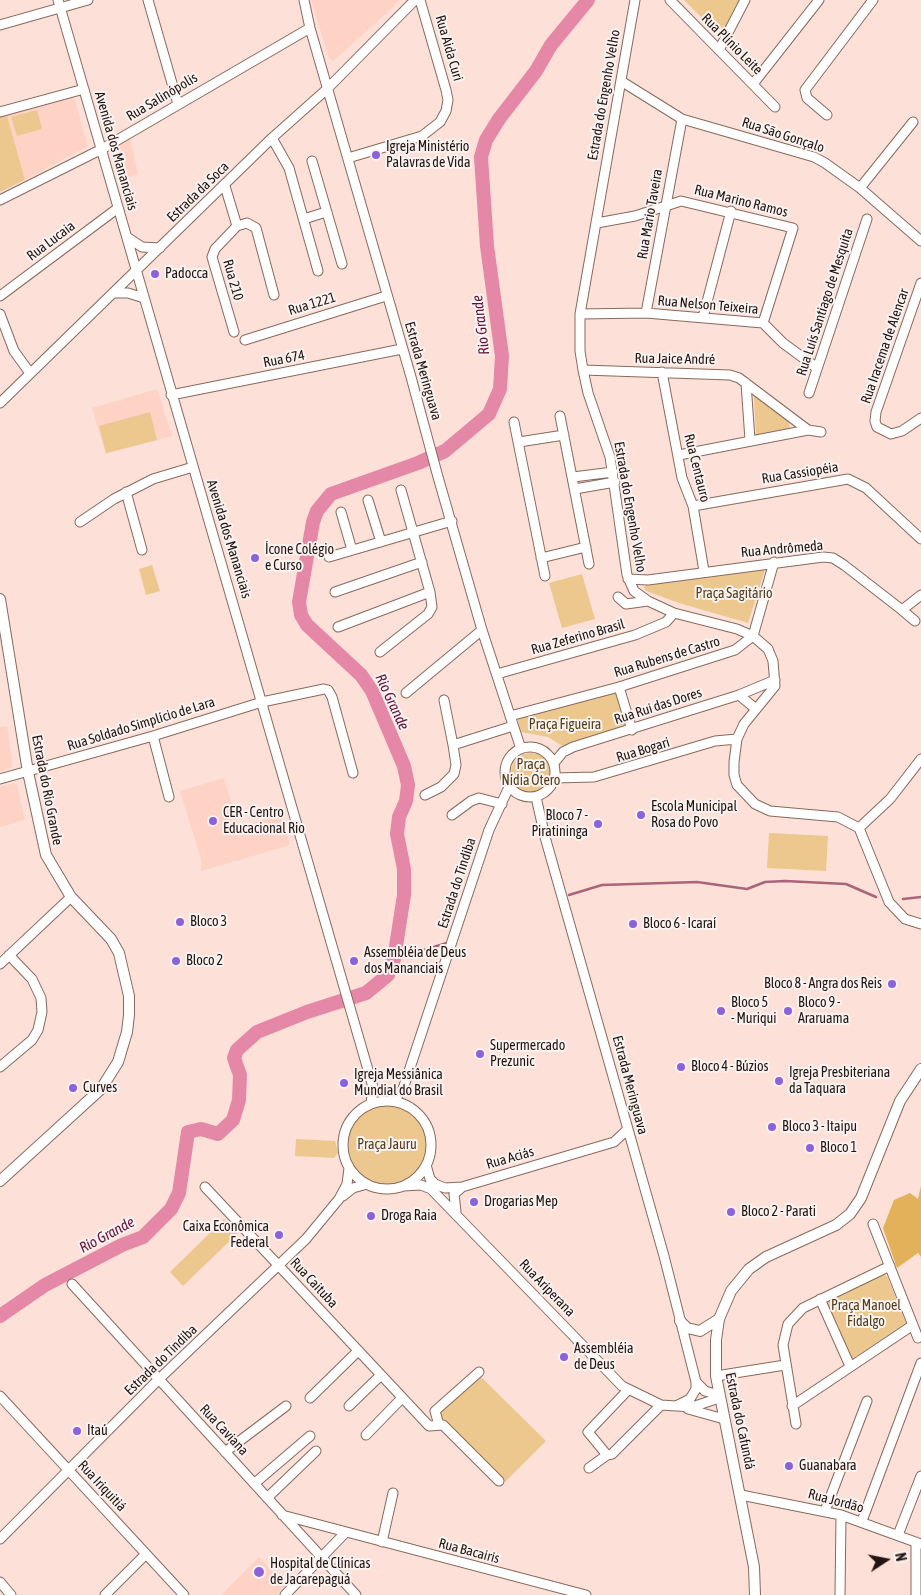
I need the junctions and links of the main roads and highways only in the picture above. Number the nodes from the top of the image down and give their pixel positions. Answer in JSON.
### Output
{"nodes":[{"id":1,"x":0,"y":599,"type":"edge"},
{"id":2,"x":921,"y":1068,"type":"edge"},
{"id":3,"x":0,"y":1182,"type":"edge"},
{"id":4,"x":719,"y":1320,"type":"junction"},
{"id":5,"x":680,"y":1322,"type":"road end"},
{"id":6,"x":755,"y":1595,"type":"edge"}],
"edges":[{"from":1,"to":3,"type":"main road","name":"Estrada do Rio Grande"},
{"from":2,"to":4,"type":"main road","name":"Estrada do Cafundá"},
{"from":4,"to":5,"type":"main road"},
{"from":4,"to":6,"type":"main road","name":"Estrada do Cafundá"}]}
